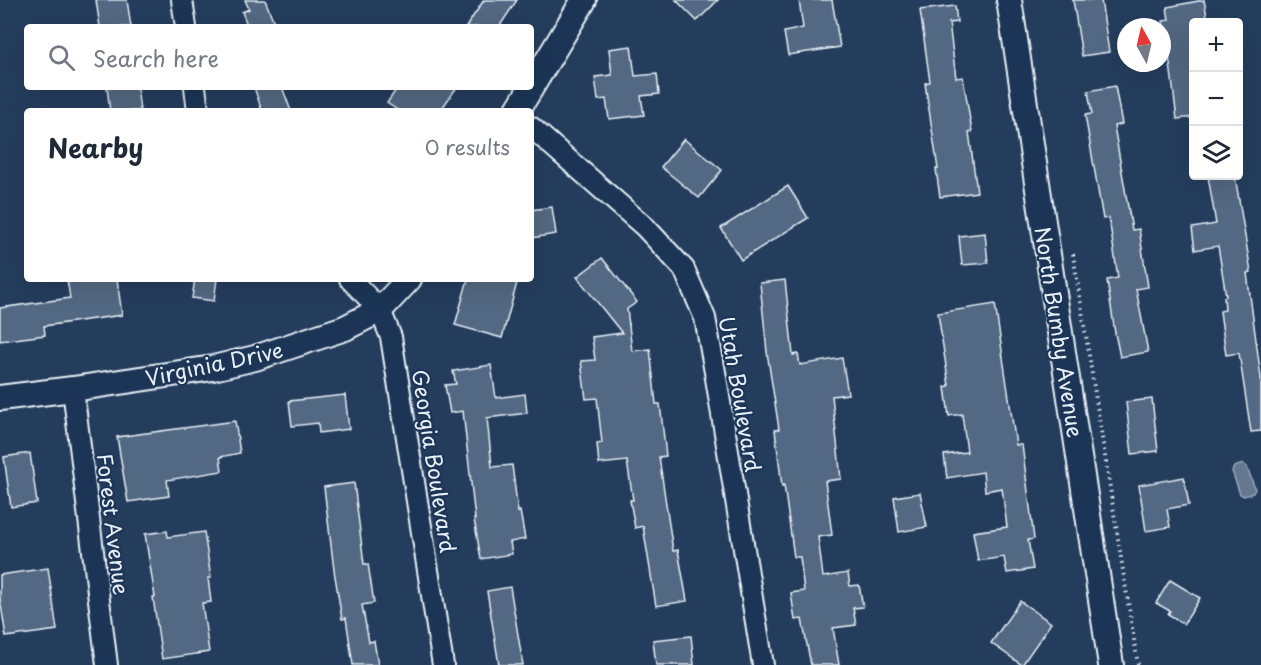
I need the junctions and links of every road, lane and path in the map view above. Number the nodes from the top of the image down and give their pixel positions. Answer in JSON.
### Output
{"nodes":[{"id":1,"x":182,"y":0,"type":"edge"},
{"id":2,"x":584,"y":0,"type":"edge"},
{"id":3,"x":1009,"y":0,"type":"edge"},
{"id":4,"x":186,"y":24,"type":"edge"},
{"id":5,"x":534,"y":83,"type":"edge"},
{"id":6,"x":195,"y":90,"type":"edge"},
{"id":7,"x":530,"y":90,"type":"edge"},
{"id":8,"x":198,"y":108,"type":"edge"},
{"id":9,"x":519,"y":108,"type":"edge"},
{"id":10,"x":534,"y":130,"type":"edge"},
{"id":11,"x":1072,"y":245,"type":"dead end"},
{"id":12,"x":353,"y":282,"type":"edge"},
{"id":13,"x":406,"y":282,"type":"edge"},
{"id":14,"x":380,"y":310,"type":"junction"},
{"id":15,"x":73,"y":389,"type":"junction"},
{"id":16,"x":0,"y":398,"type":"edge"},
{"id":17,"x":107,"y":665,"type":"edge"},
{"id":18,"x":443,"y":665,"type":"edge"},
{"id":19,"x":762,"y":665,"type":"edge"},
{"id":20,"x":1111,"y":665,"type":"edge"},
{"id":21,"x":1138,"y":665,"type":"edge"}],
"edges":[{"from":1,"to":4,"type":"street"},
{"from":2,"to":5,"type":"street"},
{"from":3,"to":20,"type":"street","name":"North Bumby Avenue"},
{"from":6,"to":8,"type":"street"},
{"from":7,"to":9,"type":"street"},
{"from":10,"to":19,"type":"street","name":"Utah Boulevard"},
{"from":11,"to":21,"type":"path"},
{"from":12,"to":14,"type":"street","name":"Georgia Boulevard"},
{"from":13,"to":14,"type":"street","name":"Virginia Drive"},
{"from":14,"to":15,"type":"street","name":"Virginia Drive"},
{"from":14,"to":18,"type":"street","name":"Georgia Boulevard"},
{"from":15,"to":16,"type":"street","name":"Virginia Drive"},
{"from":15,"to":17,"type":"street","name":"Forest Avenue"}]}
